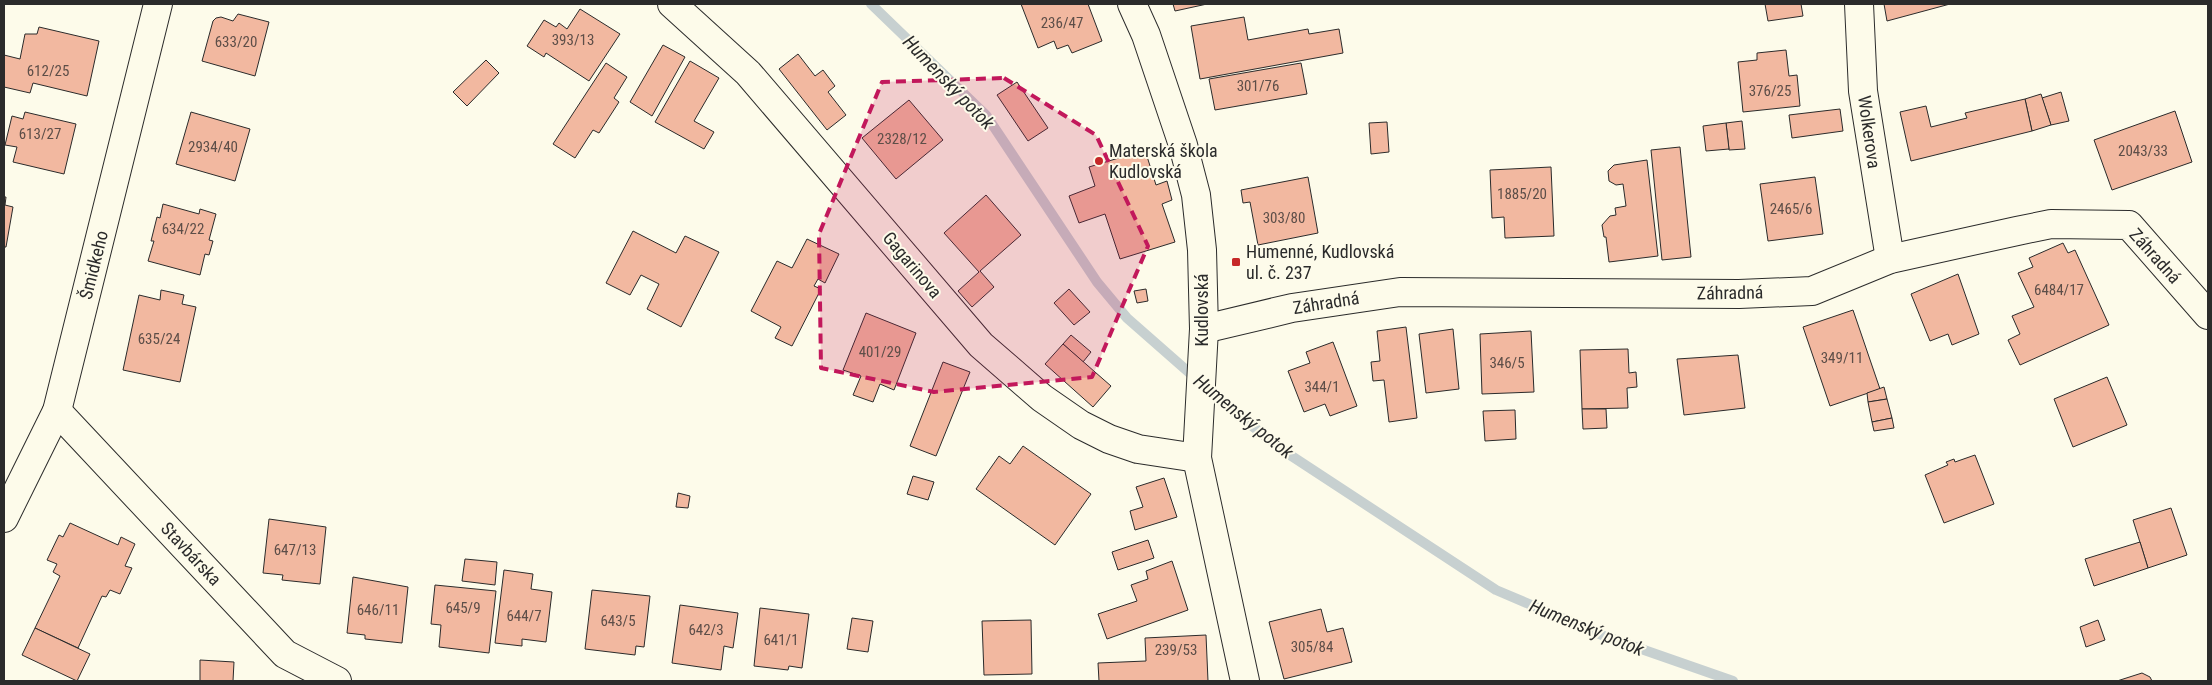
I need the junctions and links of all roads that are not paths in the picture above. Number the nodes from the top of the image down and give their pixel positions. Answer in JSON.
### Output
{"nodes":[{"id":1,"x":158,"y":4,"type":"edge"},
{"id":2,"x":672,"y":4,"type":"edge"},
{"id":3,"x":1132,"y":4,"type":"edge"},
{"id":4,"x":1859,"y":4,"type":"edge"},
{"id":5,"x":1890,"y":259,"type":"junction"},
{"id":6,"x":2208,"y":315,"type":"edge"},
{"id":7,"x":1203,"y":342,"type":"junction"},
{"id":8,"x":57,"y":410,"type":"junction"},
{"id":9,"x":1197,"y":458,"type":"junction"},
{"id":10,"x":4,"y":518,"type":"edge"},
{"id":11,"x":337,"y":681,"type":"edge"},
{"id":12,"x":1245,"y":681,"type":"edge"}],
"edges":[{"from":1,"to":8,"type":"street","name":"Šmidkeho"},
{"from":2,"to":9,"type":"street","name":"Gagarinova"},
{"from":3,"to":7,"type":"street","name":"Kudlovská"},
{"from":4,"to":5,"type":"street","name":"Wolkerova"},
{"from":5,"to":6,"type":"street","name":"Záhradná"},
{"from":5,"to":7,"type":"street","name":"Záhradná"},
{"from":7,"to":9,"type":"street","name":"Kudlovská"},
{"from":8,"to":10,"type":"street","name":"Šmidkeho"},
{"from":8,"to":11,"type":"street","name":"Stavbárska"},
{"from":9,"to":12,"type":"street","name":"Kudlovská"}]}
